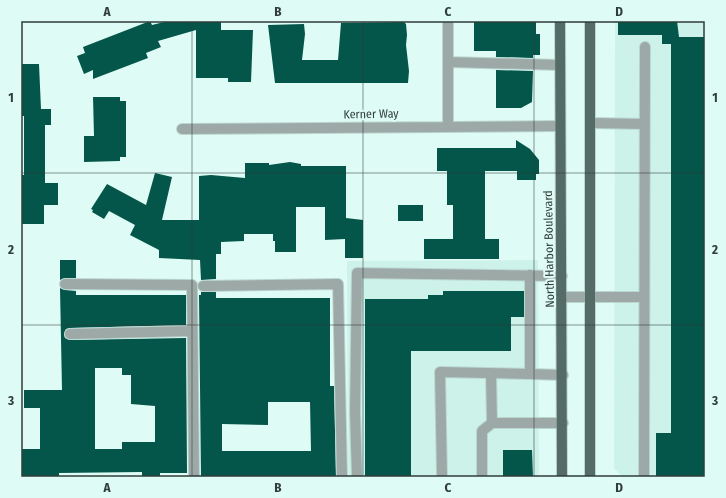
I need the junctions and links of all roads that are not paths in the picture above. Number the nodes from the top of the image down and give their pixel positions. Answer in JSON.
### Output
{"nodes":[{"id":1,"x":448,"y":21,"type":"edge"},
{"id":2,"x":560,"y":21,"type":"edge"},
{"id":3,"x":590,"y":21,"type":"edge"},
{"id":4,"x":645,"y":47,"type":"dead end"},
{"id":5,"x":448,"y":62,"type":"junction"},
{"id":6,"x":560,"y":65,"type":"junction"},
{"id":7,"x":592,"y":123,"type":"junction"},
{"id":8,"x":645,"y":124,"type":"junction"},
{"id":9,"x":448,"y":126,"type":"junction"},
{"id":10,"x":560,"y":126,"type":"junction"},
{"id":11,"x":182,"y":129,"type":"dead end"},
{"id":12,"x":530,"y":275,"type":"junction"},
{"id":13,"x":562,"y":276,"type":"junction"},
{"id":14,"x":65,"y":284,"type":"dead end"},
{"id":15,"x":203,"y":286,"type":"dead end"},
{"id":16,"x":562,"y":297,"type":"junction"},
{"id":17,"x":592,"y":297,"type":"junction"},
{"id":18,"x":644,"y":297,"type":"junction"},
{"id":19,"x":192,"y":331,"type":"junction"},
{"id":20,"x":70,"y":334,"type":"dead end"},
{"id":21,"x":490,"y":373,"type":"junction"},
{"id":22,"x":530,"y":374,"type":"junction"},
{"id":23,"x":563,"y":375,"type":"junction"},
{"id":24,"x":562,"y":422,"type":"junction"},
{"id":25,"x":492,"y":423,"type":"junction"},
{"id":26,"x":194,"y":477,"type":"edge"},
{"id":27,"x":342,"y":477,"type":"edge"},
{"id":28,"x":357,"y":477,"type":"edge"},
{"id":29,"x":442,"y":477,"type":"edge"},
{"id":30,"x":482,"y":477,"type":"edge"},
{"id":31,"x":562,"y":477,"type":"edge"},
{"id":32,"x":590,"y":477,"type":"edge"},
{"id":33,"x":644,"y":477,"type":"edge"}],
"edges":[{"from":1,"to":5,"type":"street"},
{"from":2,"to":6,"type":"main road","name":"North Harbor Boulevard"},
{"from":3,"to":7,"type":"main road"},
{"from":4,"to":8,"type":"street"},
{"from":5,"to":6,"type":"street"},
{"from":5,"to":9,"type":"street"},
{"from":6,"to":10,"type":"main road","name":"North Harbor Boulevard"},
{"from":7,"to":8,"type":"street"},
{"from":7,"to":17,"type":"main road"},
{"from":8,"to":18,"type":"street"},
{"from":9,"to":10,"type":"street","name":"Kerner Way"},
{"from":9,"to":11,"type":"street","name":"Kerner Way"},
{"from":10,"to":13,"type":"main road","name":"North Harbor Boulevard"},
{"from":12,"to":13,"type":"street"},
{"from":12,"to":22,"type":"street"},
{"from":12,"to":28,"type":"street"},
{"from":13,"to":16,"type":"main road","name":"North Harbor Boulevard"},
{"from":14,"to":19,"type":"street"},
{"from":15,"to":27,"type":"street"},
{"from":16,"to":17,"type":"street"},
{"from":16,"to":23,"type":"main road","name":"North Harbor Boulevard"},
{"from":17,"to":18,"type":"street"},
{"from":17,"to":32,"type":"main road"},
{"from":18,"to":33,"type":"street"},
{"from":19,"to":20,"type":"street"},
{"from":19,"to":26,"type":"street"},
{"from":21,"to":22,"type":"street"},
{"from":21,"to":25,"type":"street"},
{"from":21,"to":29,"type":"street"},
{"from":22,"to":23,"type":"street"},
{"from":23,"to":24,"type":"main road","name":"North Harbor Boulevard"},
{"from":24,"to":25,"type":"street"},
{"from":24,"to":31,"type":"main road","name":"North Harbor Boulevard"},
{"from":25,"to":30,"type":"street"}]}
